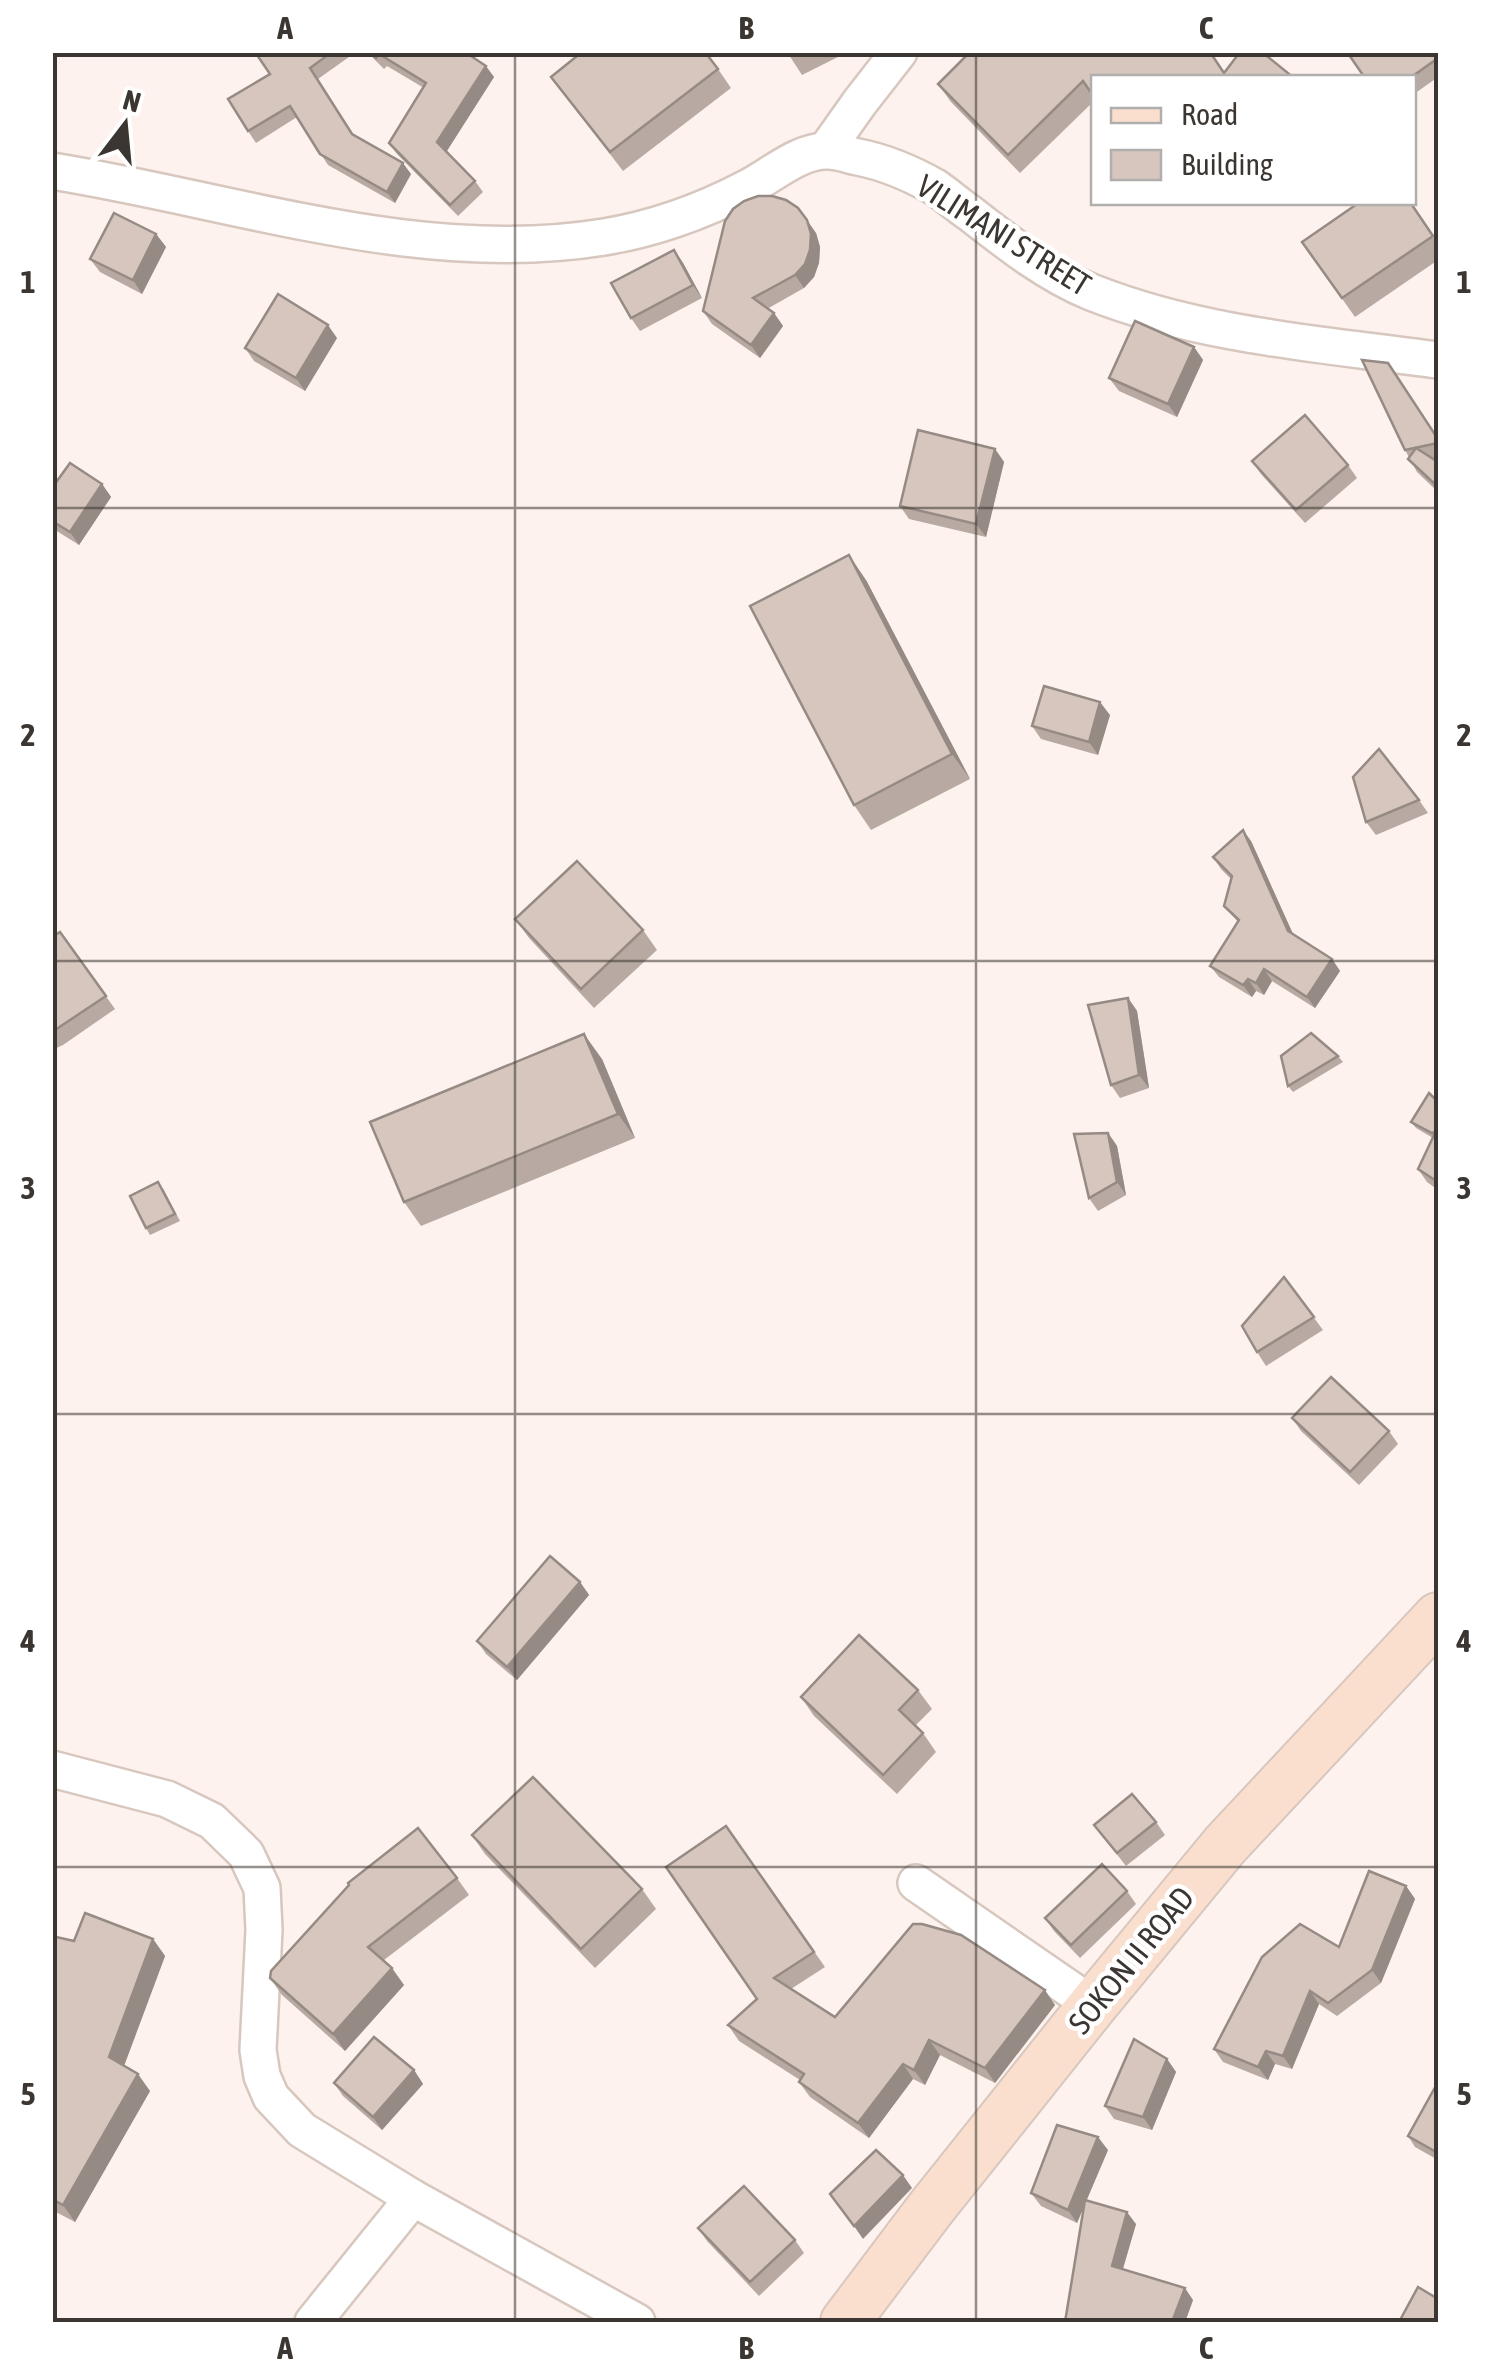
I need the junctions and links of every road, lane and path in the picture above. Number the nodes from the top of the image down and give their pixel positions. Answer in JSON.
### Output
{"nodes":[{"id":1,"x":899,"y":52,"type":"edge"},
{"id":2,"x":826,"y":150,"type":"junction"},
{"id":3,"x":52,"y":171,"type":"edge"},
{"id":4,"x":1438,"y":360,"type":"edge"},
{"id":5,"x":1438,"y":1617,"type":"edge"},
{"id":6,"x":52,"y":1770,"type":"edge"},
{"id":7,"x":916,"y":1883,"type":"dead end"},
{"id":8,"x":1093,"y":2005,"type":"junction"},
{"id":9,"x":413,"y":2198,"type":"junction"},
{"id":10,"x":313,"y":2322,"type":"edge"},
{"id":11,"x":636,"y":2322,"type":"edge"},
{"id":12,"x":845,"y":2322,"type":"edge"}],
"edges":[{"from":1,"to":2,"type":"street"},
{"from":2,"to":3,"type":"street"},
{"from":2,"to":4,"type":"street","name":"VILIMANI STREET"},
{"from":5,"to":8,"type":"street","name":"SOKON II ROAD"},
{"from":6,"to":9,"type":"street"},
{"from":7,"to":8,"type":"street"},
{"from":8,"to":12,"type":"street","name":"SOKON II ROAD"},
{"from":9,"to":10,"type":"street"},
{"from":9,"to":11,"type":"street"}]}
